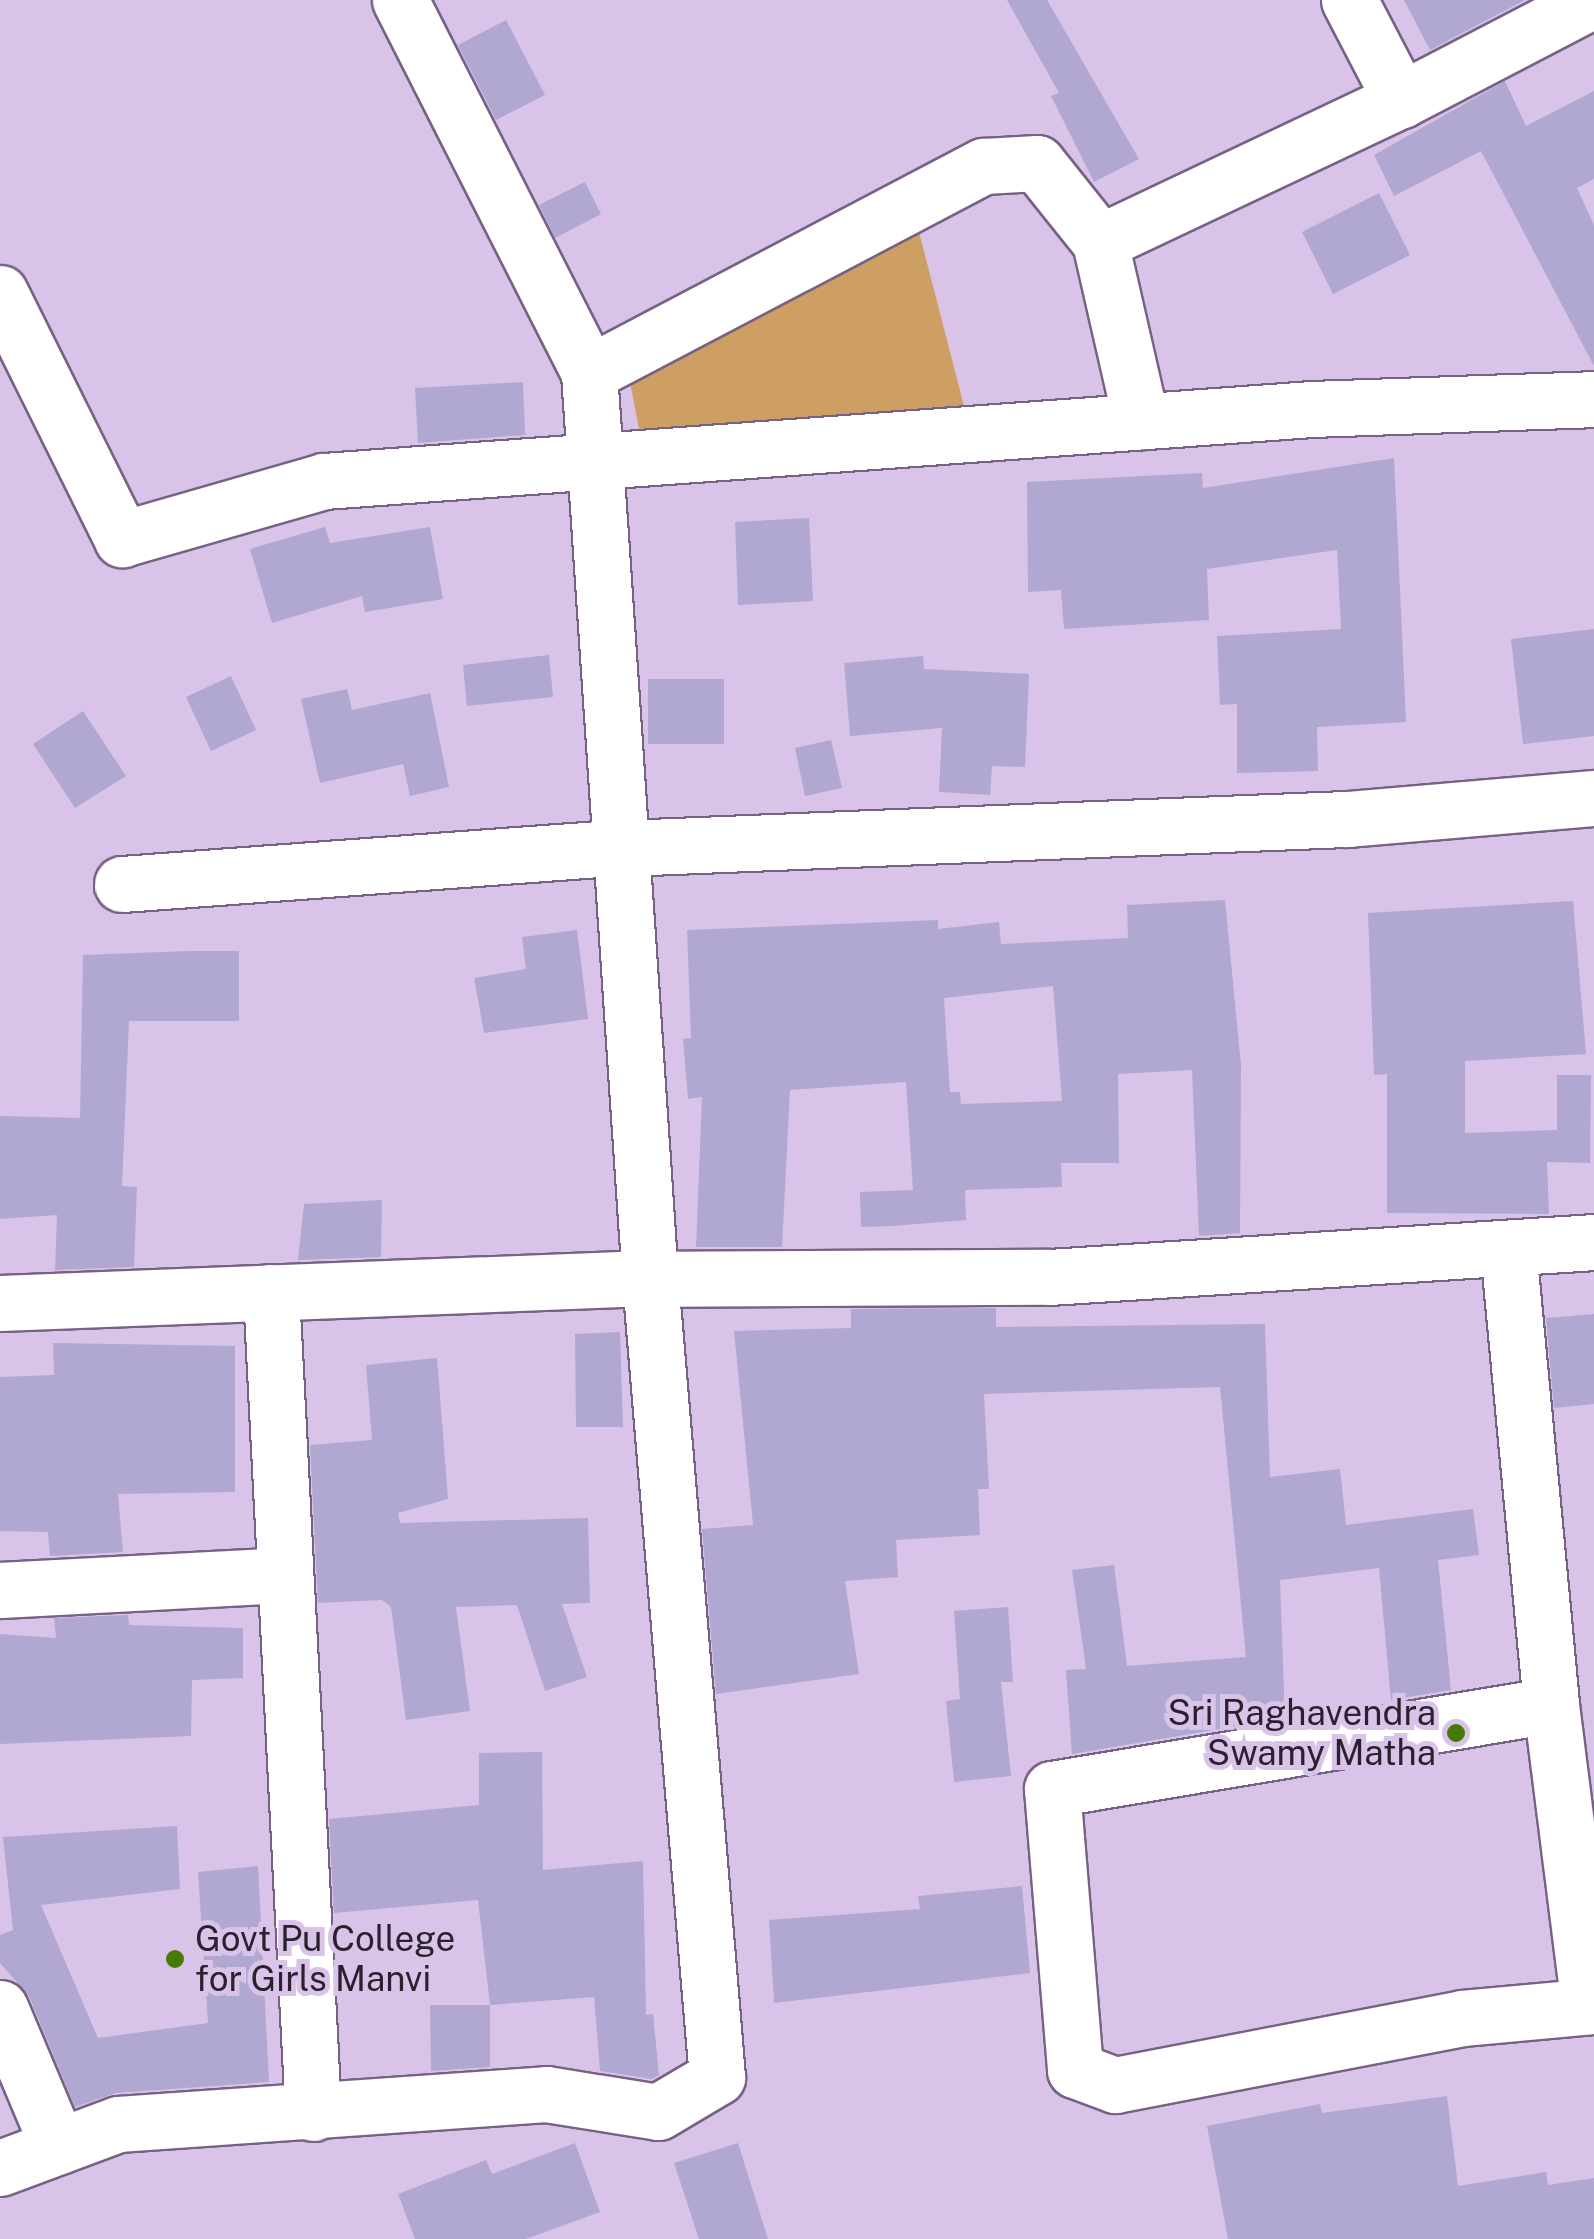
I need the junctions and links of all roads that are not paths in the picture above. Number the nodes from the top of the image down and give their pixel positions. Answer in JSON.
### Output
{"nodes":[{"id":1,"x":400,"y":0,"type":"edge"},
{"id":2,"x":1348,"y":0,"type":"edge"},
{"id":3,"x":1593,"y":0,"type":"edge"},
{"id":4,"x":1401,"y":100,"type":"junction"},
{"id":5,"x":1100,"y":242,"type":"junction"},
{"id":6,"x":0,"y":293,"type":"edge"},
{"id":7,"x":589,"y":373,"type":"junction"},
{"id":8,"x":1594,"y":399,"type":"edge"},
{"id":9,"x":1141,"y":421,"type":"junction"},
{"id":10,"x":599,"y":458,"type":"junction"},
{"id":11,"x":1594,"y":798,"type":"edge"},
{"id":12,"x":623,"y":848,"type":"junction"},
{"id":13,"x":122,"y":884,"type":"dead end"},
{"id":14,"x":1594,"y":1242,"type":"edge"},
{"id":15,"x":1508,"y":1249,"type":"junction"},
{"id":16,"x":650,"y":1279,"type":"junction"},
{"id":17,"x":271,"y":1292,"type":"junction"},
{"id":18,"x":0,"y":1303,"type":"edge"},
{"id":19,"x":285,"y":1575,"type":"junction"},
{"id":20,"x":0,"y":1590,"type":"edge"},
{"id":21,"x":1551,"y":1705,"type":"junction"},
{"id":22,"x":1592,"y":2006,"type":"edge"},
{"id":23,"x":0,"y":2008,"type":"edge"},
{"id":24,"x":313,"y":2113,"type":"junction"},
{"id":25,"x":58,"y":2146,"type":"junction"},
{"id":26,"x":0,"y":2168,"type":"edge"}],
"edges":[{"from":1,"to":7,"type":"street"},
{"from":2,"to":4,"type":"street"},
{"from":3,"to":4,"type":"street"},
{"from":4,"to":5,"type":"street"},
{"from":5,"to":7,"type":"street"},
{"from":5,"to":9,"type":"street"},
{"from":6,"to":10,"type":"street"},
{"from":7,"to":10,"type":"street"},
{"from":8,"to":9,"type":"street"},
{"from":9,"to":10,"type":"street"},
{"from":10,"to":12,"type":"street"},
{"from":11,"to":12,"type":"street"},
{"from":12,"to":13,"type":"street"},
{"from":12,"to":16,"type":"street"},
{"from":14,"to":15,"type":"street"},
{"from":15,"to":16,"type":"street"},
{"from":15,"to":21,"type":"street"},
{"from":16,"to":17,"type":"street"},
{"from":16,"to":24,"type":"street"},
{"from":17,"to":18,"type":"street"},
{"from":17,"to":19,"type":"street"},
{"from":19,"to":20,"type":"street"},
{"from":19,"to":24,"type":"street"},
{"from":21,"to":22,"type":"street"},
{"from":21,"to":22,"type":"street"},
{"from":23,"to":25,"type":"street"},
{"from":24,"to":25,"type":"street"},
{"from":25,"to":26,"type":"street"}]}
